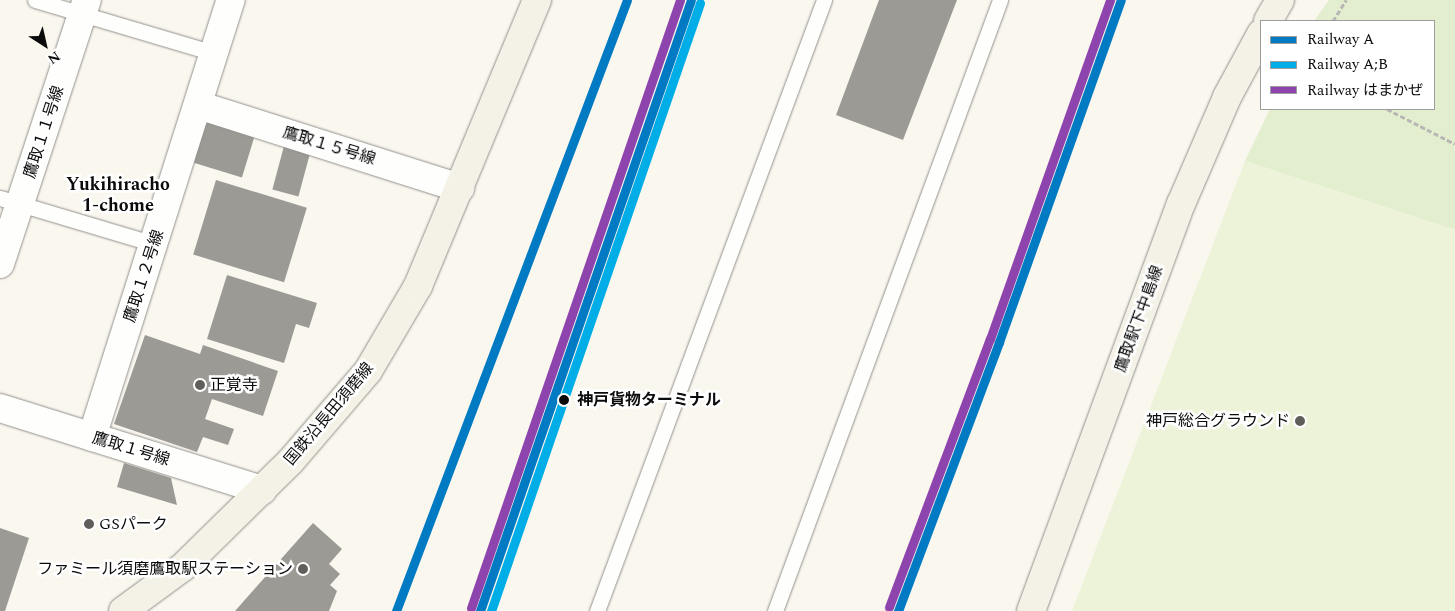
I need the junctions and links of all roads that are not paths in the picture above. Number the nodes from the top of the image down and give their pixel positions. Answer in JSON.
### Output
{"nodes":[{"id":1,"x":35,"y":0,"type":"edge"},
{"id":2,"x":231,"y":0,"type":"edge"},
{"id":3,"x":537,"y":0,"type":"edge"},
{"id":4,"x":824,"y":0,"type":"edge"},
{"id":5,"x":1000,"y":0,"type":"edge"},
{"id":6,"x":1280,"y":0,"type":"edge"},
{"id":7,"x":85,"y":7,"type":"edge"},
{"id":8,"x":1269,"y":20,"type":"edge"},
{"id":9,"x":1260,"y":36,"type":"edge"},
{"id":10,"x":214,"y":53,"type":"junction"},
{"id":11,"x":198,"y":105,"type":"junction"},
{"id":12,"x":460,"y":188,"type":"junction"},
{"id":13,"x":10,"y":201,"type":"edge"},
{"id":14,"x":154,"y":244,"type":"junction"},
{"id":15,"x":0,"y":264,"type":"edge"},
{"id":16,"x":0,"y":408,"type":"edge"},
{"id":17,"x":92,"y":437,"type":"junction"},
{"id":18,"x":262,"y":490,"type":"junction"},
{"id":19,"x":123,"y":611,"type":"edge"},
{"id":20,"x":597,"y":611,"type":"edge"},
{"id":21,"x":775,"y":611,"type":"edge"},
{"id":22,"x":1031,"y":611,"type":"edge"}],
"edges":[{"from":1,"to":7,"type":"lane"},
{"from":2,"to":10,"type":"street","name":"鷹取１２号線"},
{"from":3,"to":12,"type":"street","name":"国鉄沿長田須磨線"},
{"from":4,"to":20,"type":"lane"},
{"from":5,"to":21,"type":"lane"},
{"from":6,"to":8,"type":"street"},
{"from":7,"to":10,"type":"lane"},
{"from":7,"to":13,"type":"street","name":"鷹取１１号線"},
{"from":9,"to":22,"type":"street","name":"鷹取駅下中島線"},
{"from":10,"to":11,"type":"street","name":"鷹取１２号線"},
{"from":11,"to":12,"type":"street","name":"鷹取１５号線"},
{"from":11,"to":14,"type":"street","name":"鷹取１２号線"},
{"from":12,"to":18,"type":"street","name":"国鉄沿長田須磨線"},
{"from":13,"to":14,"type":"lane"},
{"from":13,"to":15,"type":"street","name":"鷹取１１号線"},
{"from":14,"to":17,"type":"street","name":"鷹取１２号線"},
{"from":16,"to":17,"type":"street","name":"鷹取１号線"},
{"from":17,"to":18,"type":"street","name":"鷹取１号線"},
{"from":18,"to":19,"type":"street","name":"国鉄沿長田須磨線"}]}
